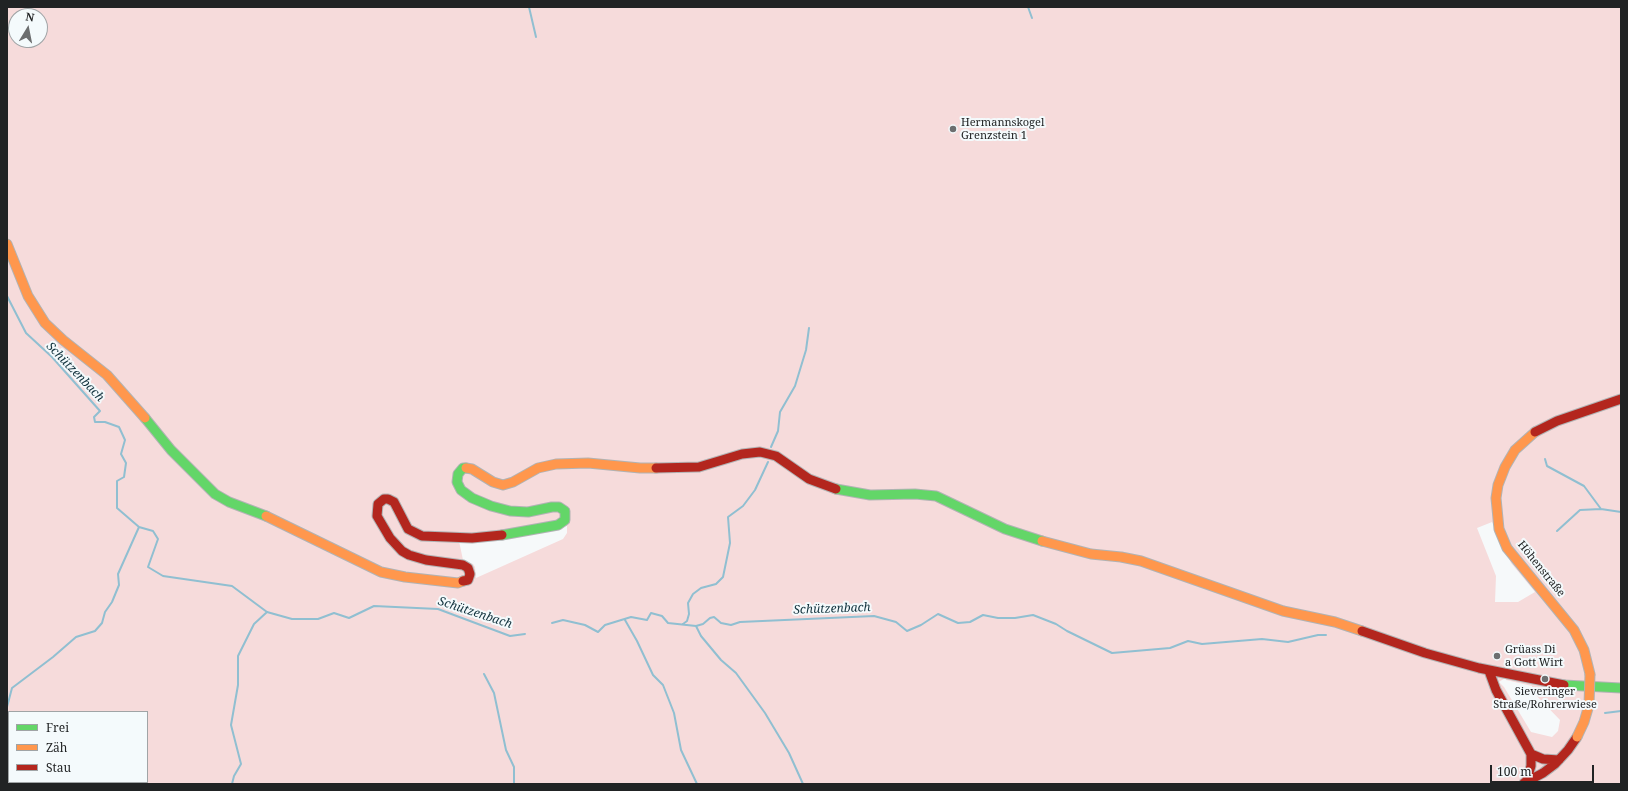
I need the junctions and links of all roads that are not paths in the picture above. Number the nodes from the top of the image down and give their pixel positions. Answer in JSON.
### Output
{"nodes":[{"id":1,"x":7,"y":244,"type":"edge"},
{"id":2,"x":1621,"y":399,"type":"edge"},
{"id":3,"x":1489,"y":671,"type":"junction"},
{"id":4,"x":1621,"y":688,"type":"edge"},
{"id":5,"x":1532,"y":754,"type":"junction"},
{"id":6,"x":1560,"y":760,"type":"junction"},
{"id":7,"x":1524,"y":783,"type":"edge"}],
"edges":[{"from":1,"to":3,"type":"main road"},
{"from":2,"to":6,"type":"main road","name":"Höhenstraße","bridge":true},
{"from":3,"to":4,"type":"main road"},
{"from":3,"to":5,"type":"main road"},
{"from":5,"to":6,"type":"main road"},
{"from":5,"to":7,"type":"main road"},
{"from":6,"to":7,"type":"main road"}]}
